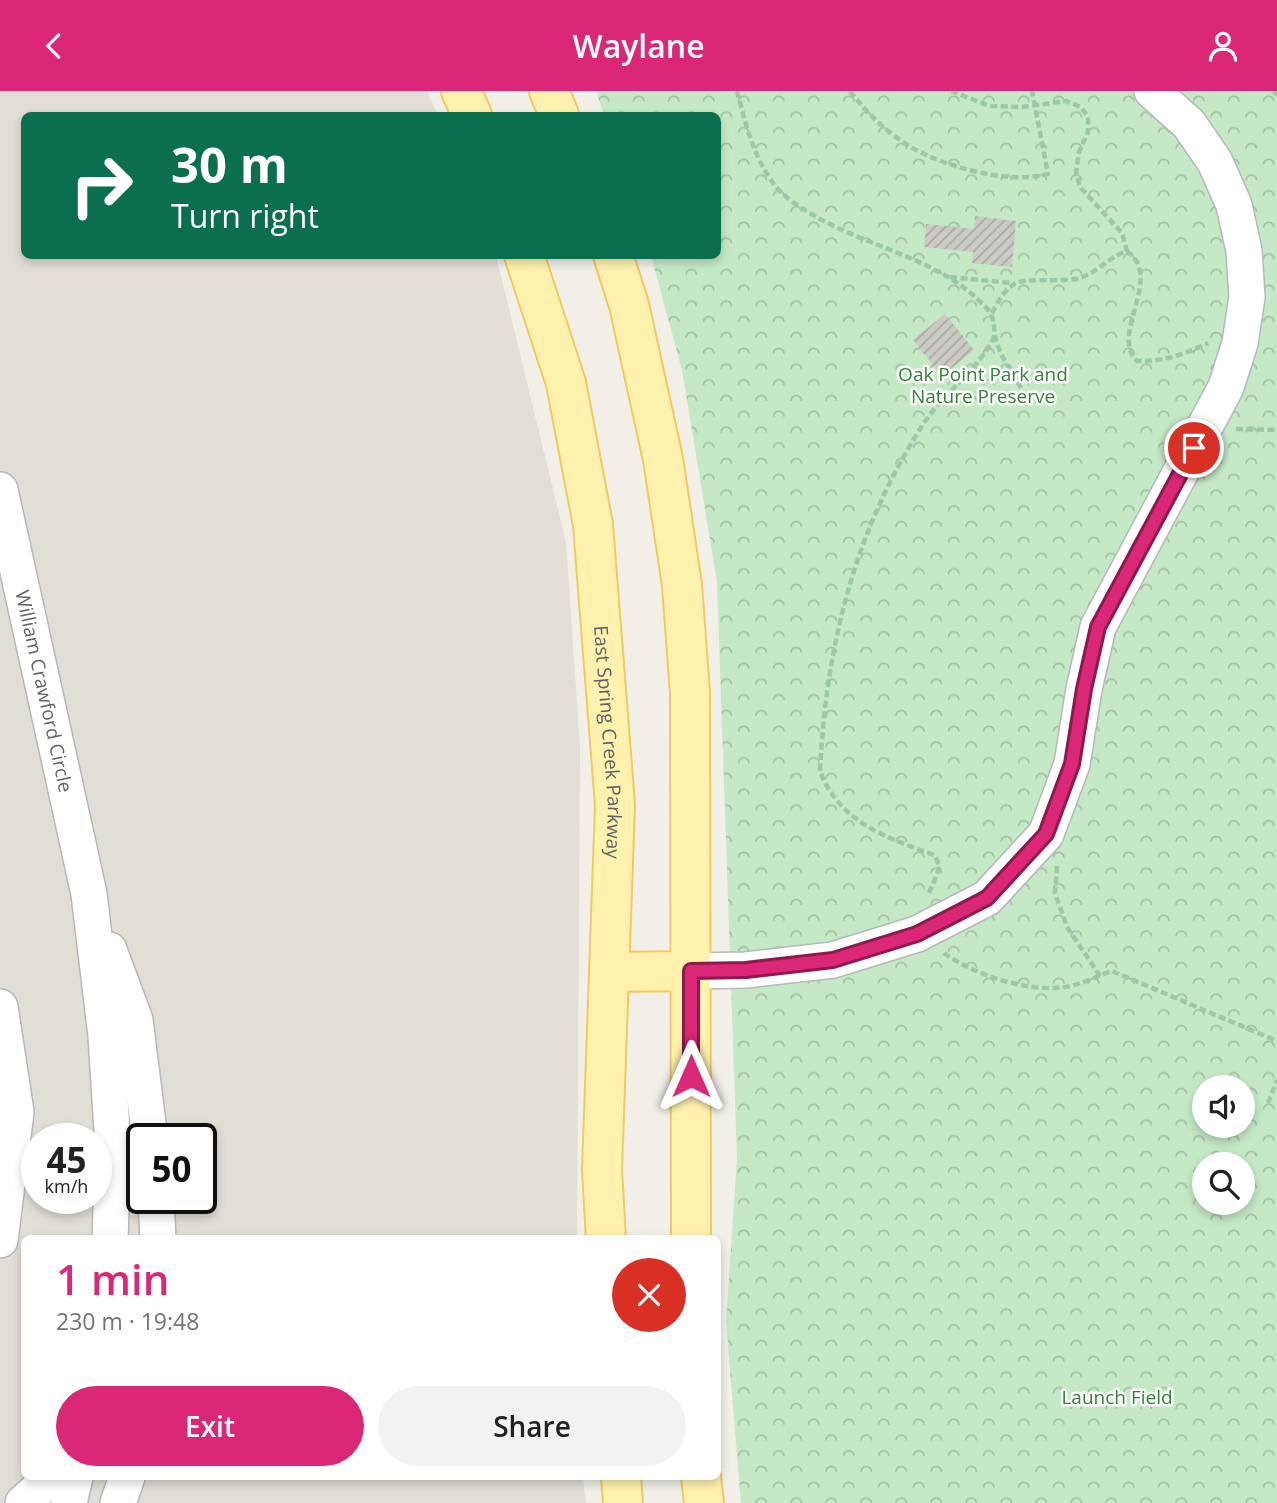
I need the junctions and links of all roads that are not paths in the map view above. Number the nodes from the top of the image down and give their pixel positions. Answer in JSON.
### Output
{"nodes":[{"id":1,"x":461,"y":91,"type":"edge"},
{"id":2,"x":549,"y":91,"type":"edge"},
{"id":3,"x":1152,"y":91,"type":"edge"},
{"id":4,"x":471,"y":112,"type":"edge"},
{"id":5,"x":558,"y":112,"type":"edge"},
{"id":6,"x":524,"y":259,"type":"edge"},
{"id":7,"x":614,"y":259,"type":"edge"},
{"id":8,"x":0,"y":490,"type":"edge"},
{"id":9,"x":89,"y":894,"type":"junction"},
{"id":10,"x":691,"y":971,"type":"junction"},
{"id":11,"x":609,"y":972,"type":"junction"},
{"id":12,"x":0,"y":1007,"type":"edge"},
{"id":13,"x":148,"y":1123,"type":"edge"},
{"id":14,"x":157,"y":1214,"type":"edge"},
{"id":15,"x":110,"y":1235,"type":"edge"},
{"id":16,"x":158,"y":1235,"type":"edge"},
{"id":17,"x":606,"y":1235,"type":"edge"},
{"id":18,"x":691,"y":1235,"type":"edge"},
{"id":19,"x":0,"y":1240,"type":"edge"},
{"id":20,"x":49,"y":1480,"type":"edge"},
{"id":21,"x":74,"y":1480,"type":"edge"},
{"id":22,"x":126,"y":1480,"type":"edge"},
{"id":23,"x":134,"y":1480,"type":"edge"},
{"id":24,"x":621,"y":1480,"type":"edge"},
{"id":25,"x":701,"y":1480,"type":"edge"},
{"id":26,"x":23,"y":1503,"type":"edge"},
{"id":27,"x":69,"y":1503,"type":"edge"},
{"id":28,"x":118,"y":1503,"type":"edge"},
{"id":29,"x":136,"y":1503,"type":"edge"},
{"id":30,"x":623,"y":1503,"type":"edge"},
{"id":31,"x":704,"y":1503,"type":"edge"}],
"edges":[{"from":1,"to":4,"type":"main road"},
{"from":2,"to":5,"type":"main road"},
{"from":3,"to":10,"type":"lane"},
{"from":6,"to":11,"type":"main road","name":"East Spring Creek Parkway"},
{"from":7,"to":10,"type":"main road"},
{"from":8,"to":9,"type":"lane","name":"William Crawford Circle"},
{"from":9,"to":13,"type":"lane","name":"William Crawford Circle"},
{"from":9,"to":15,"type":"lane","name":"William Crawford Circle"},
{"from":10,"to":11,"type":"main road"},
{"from":10,"to":18,"type":"main road"},
{"from":11,"to":17,"type":"main road","name":"East Spring Creek Parkway"},
{"from":12,"to":19,"type":"lane"},
{"from":14,"to":16,"type":"lane"},
{"from":20,"to":26,"type":"lane"},
{"from":21,"to":27,"type":"lane"},
{"from":22,"to":28,"type":"lane"},
{"from":23,"to":29,"type":"lane"},
{"from":24,"to":30,"type":"main road"},
{"from":25,"to":31,"type":"main road"}]}
